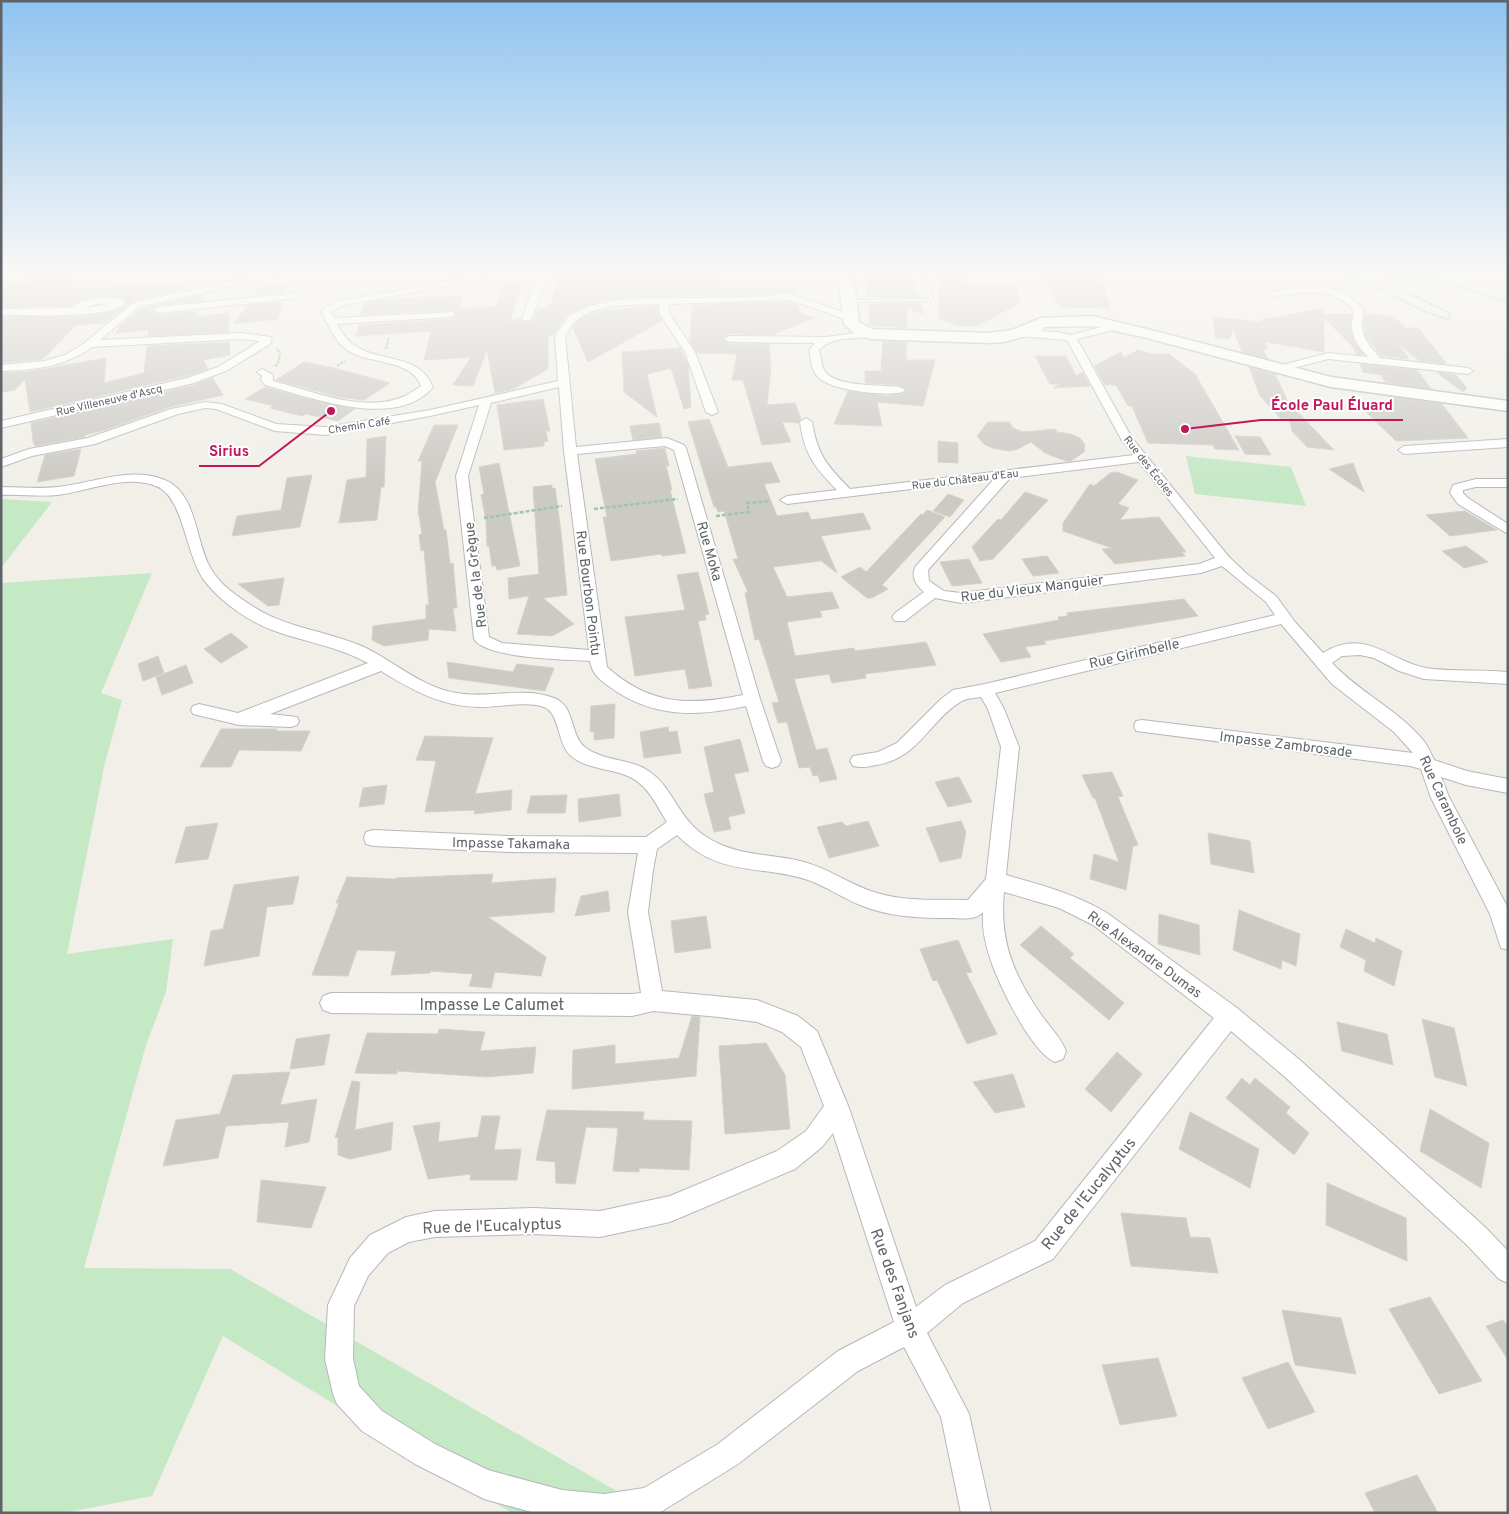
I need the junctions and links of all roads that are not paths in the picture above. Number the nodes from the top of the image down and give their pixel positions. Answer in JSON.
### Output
{"nodes":[{"id":1,"x":89,"y":344,"type":"joint"},
{"id":2,"x":96,"y":344,"type":"edge"},
{"id":3,"x":264,"y":344,"type":"edge"},
{"id":4,"x":346,"y":344,"type":"edge"},
{"id":5,"x":561,"y":344,"type":"edge"},
{"id":6,"x":685,"y":344,"type":"edge"},
{"id":7,"x":819,"y":344,"type":"edge"},
{"id":8,"x":1074,"y":344,"type":"edge"},
{"id":9,"x":1185,"y":344,"type":"edge"},
{"id":10,"x":1364,"y":344,"type":"edge"},
{"id":11,"x":1376,"y":360,"type":"junction"},
{"id":12,"x":1,"y":368,"type":"edge"},
{"id":13,"x":1278,"y":369,"type":"junction"},
{"id":14,"x":1468,"y":371,"type":"dead end"},
{"id":15,"x":263,"y":372,"type":"road end"},
{"id":16,"x":564,"y":383,"type":"junction"},
{"id":17,"x":899,"y":390,"type":"dead end"},
{"id":18,"x":487,"y":399,"type":"junction"},
{"id":19,"x":1508,"y":406,"type":"edge"},
{"id":20,"x":712,"y":412,"type":"dead end"},
{"id":21,"x":806,"y":422,"type":"dead end"},
{"id":22,"x":1,"y":425,"type":"edge"},
{"id":23,"x":1508,"y":442,"type":"edge"},
{"id":24,"x":1404,"y":450,"type":"dead end"},
{"id":25,"x":570,"y":451,"type":"junction"},
{"id":26,"x":1144,"y":458,"type":"junction"},
{"id":27,"x":1,"y":463,"type":"edge"},
{"id":28,"x":1006,"y":474,"type":"junction"},
{"id":29,"x":1508,"y":483,"type":"edge"},
{"id":30,"x":1,"y":491,"type":"edge"},
{"id":31,"x":848,"y":493,"type":"junction"},
{"id":32,"x":787,"y":500,"type":"road end"},
{"id":33,"x":1508,"y":530,"type":"edge"},
{"id":34,"x":1224,"y":560,"type":"junction"},
{"id":35,"x":932,"y":592,"type":"junction"},
{"id":36,"x":900,"y":617,"type":"dead end"},
{"id":37,"x":1284,"y":618,"type":"junction"},
{"id":38,"x":597,"y":656,"type":"junction"},
{"id":39,"x":1322,"y":662,"type":"junction"},
{"id":40,"x":383,"y":664,"type":"junction"},
{"id":41,"x":1508,"y":678,"type":"edge"},
{"id":42,"x":985,"y":690,"type":"junction"},
{"id":43,"x":752,"y":699,"type":"junction"},
{"id":44,"x":199,"y":710,"type":"dead end"},
{"id":45,"x":239,"y":719,"type":"junction"},
{"id":46,"x":291,"y":721,"type":"dead end"},
{"id":47,"x":1142,"y":726,"type":"dead end"},
{"id":48,"x":772,"y":761,"type":"dead end"},
{"id":49,"x":859,"y":761,"type":"dead end"},
{"id":50,"x":1428,"y":765,"type":"junction"},
{"id":51,"x":1508,"y":786,"type":"edge"},
{"id":52,"x":677,"y":825,"type":"junction"},
{"id":53,"x":373,"y":838,"type":"dead end"},
{"id":54,"x":649,"y":845,"type":"junction"},
{"id":55,"x":996,"y":881,"type":"junction"},
{"id":56,"x":1508,"y":941,"type":"edge"},
{"id":57,"x":653,"y":1002,"type":"junction"},
{"id":58,"x":331,"y":1003,"type":"dead end"},
{"id":59,"x":1229,"y":1016,"type":"junction"},
{"id":60,"x":1055,"y":1051,"type":"dead end"},
{"id":61,"x":837,"y":1108,"type":"junction"},
{"id":62,"x":1508,"y":1270,"type":"edge"},
{"id":63,"x":910,"y":1329,"type":"junction"},
{"id":64,"x":976,"y":1513,"type":"edge"}],
"edges":[{"from":1,"to":2,"type":"street","name":"Rue Villeneuve d'Ascq"},
{"from":1,"to":12,"type":"street"},
{"from":3,"to":22,"type":"street","name":"Rue Villeneuve d'Ascq"},
{"from":4,"to":15,"type":"street"},
{"from":5,"to":16,"type":"street"},
{"from":6,"to":20,"type":"street"},
{"from":7,"to":17,"type":"street"},
{"from":8,"to":26,"type":"street","name":"Rue des Écoles"},
{"from":9,"to":13,"type":"main road"},
{"from":10,"to":11,"type":"street"},
{"from":11,"to":13,"type":"street"},
{"from":11,"to":14,"type":"street"},
{"from":13,"to":19,"type":"main road"},
{"from":16,"to":18,"type":"street","name":"Chemin Café"},
{"from":16,"to":25,"type":"street","name":"Rue Bourbon Pointu"},
{"from":18,"to":27,"type":"street","name":"Chemin Café"},
{"from":18,"to":38,"type":"street","name":"Rue de la Grègue"},
{"from":21,"to":31,"type":"street"},
{"from":23,"to":24,"type":"street"},
{"from":25,"to":38,"type":"street","name":"Rue Bourbon Pointu"},
{"from":25,"to":43,"type":"street","name":"Rue Moka"},
{"from":26,"to":28,"type":"street","name":"Rue du Château d'Eau"},
{"from":26,"to":34,"type":"street","name":"Rue des Écoles"},
{"from":28,"to":31,"type":"street","name":"Rue du Château d'Eau"},
{"from":28,"to":35,"type":"street"},
{"from":29,"to":33,"type":"street"},
{"from":30,"to":40,"type":"street"},
{"from":31,"to":32,"type":"street","name":"Rue du Château d'Eau"},
{"from":34,"to":35,"type":"street","name":"Rue du Vieux Manguier"},
{"from":34,"to":37,"type":"street","name":"Rue des Écoles"},
{"from":35,"to":36,"type":"street"},
{"from":37,"to":39,"type":"street","name":"Rue Carambole"},
{"from":37,"to":42,"type":"street","name":"Rue Girimbelle"},
{"from":38,"to":43,"type":"street","name":"Rue Bourbon Pointu"},
{"from":39,"to":41,"type":"street"},
{"from":39,"to":50,"type":"street","name":"Rue Carambole"},
{"from":40,"to":45,"type":"street"},
{"from":40,"to":52,"type":"street"},
{"from":42,"to":49,"type":"street","name":"Rue Girimbelle"},
{"from":42,"to":55,"type":"street"},
{"from":43,"to":48,"type":"street","name":"Rue Moka"},
{"from":44,"to":45,"type":"street"},
{"from":45,"to":46,"type":"street"},
{"from":47,"to":50,"type":"street","name":"Impasse Zambrosade"},
{"from":50,"to":51,"type":"street","name":"Impasse Zambrosade"},
{"from":50,"to":56,"type":"street","name":"Rue Carambole"},
{"from":52,"to":54,"type":"street"},
{"from":52,"to":55,"type":"street"},
{"from":53,"to":54,"type":"street","name":"Impasse Takamaka"},
{"from":54,"to":57,"type":"street"},
{"from":55,"to":59,"type":"street","name":"Rue Alexandre Dumas"},
{"from":55,"to":60,"type":"street"},
{"from":57,"to":58,"type":"street","name":"Impasse Le Calumet"},
{"from":57,"to":61,"type":"street"},
{"from":59,"to":62,"type":"street","name":"Rue Alexandre Dumas"},
{"from":59,"to":63,"type":"street","name":"Rue de l'Eucalyptus"},
{"from":61,"to":63,"type":"street","name":"Rue des Fanjans"},
{"from":61,"to":63,"type":"street","name":"Rue de l'Eucalyptus"},
{"from":63,"to":64,"type":"street","name":"Rue des Fanjans"}]}
